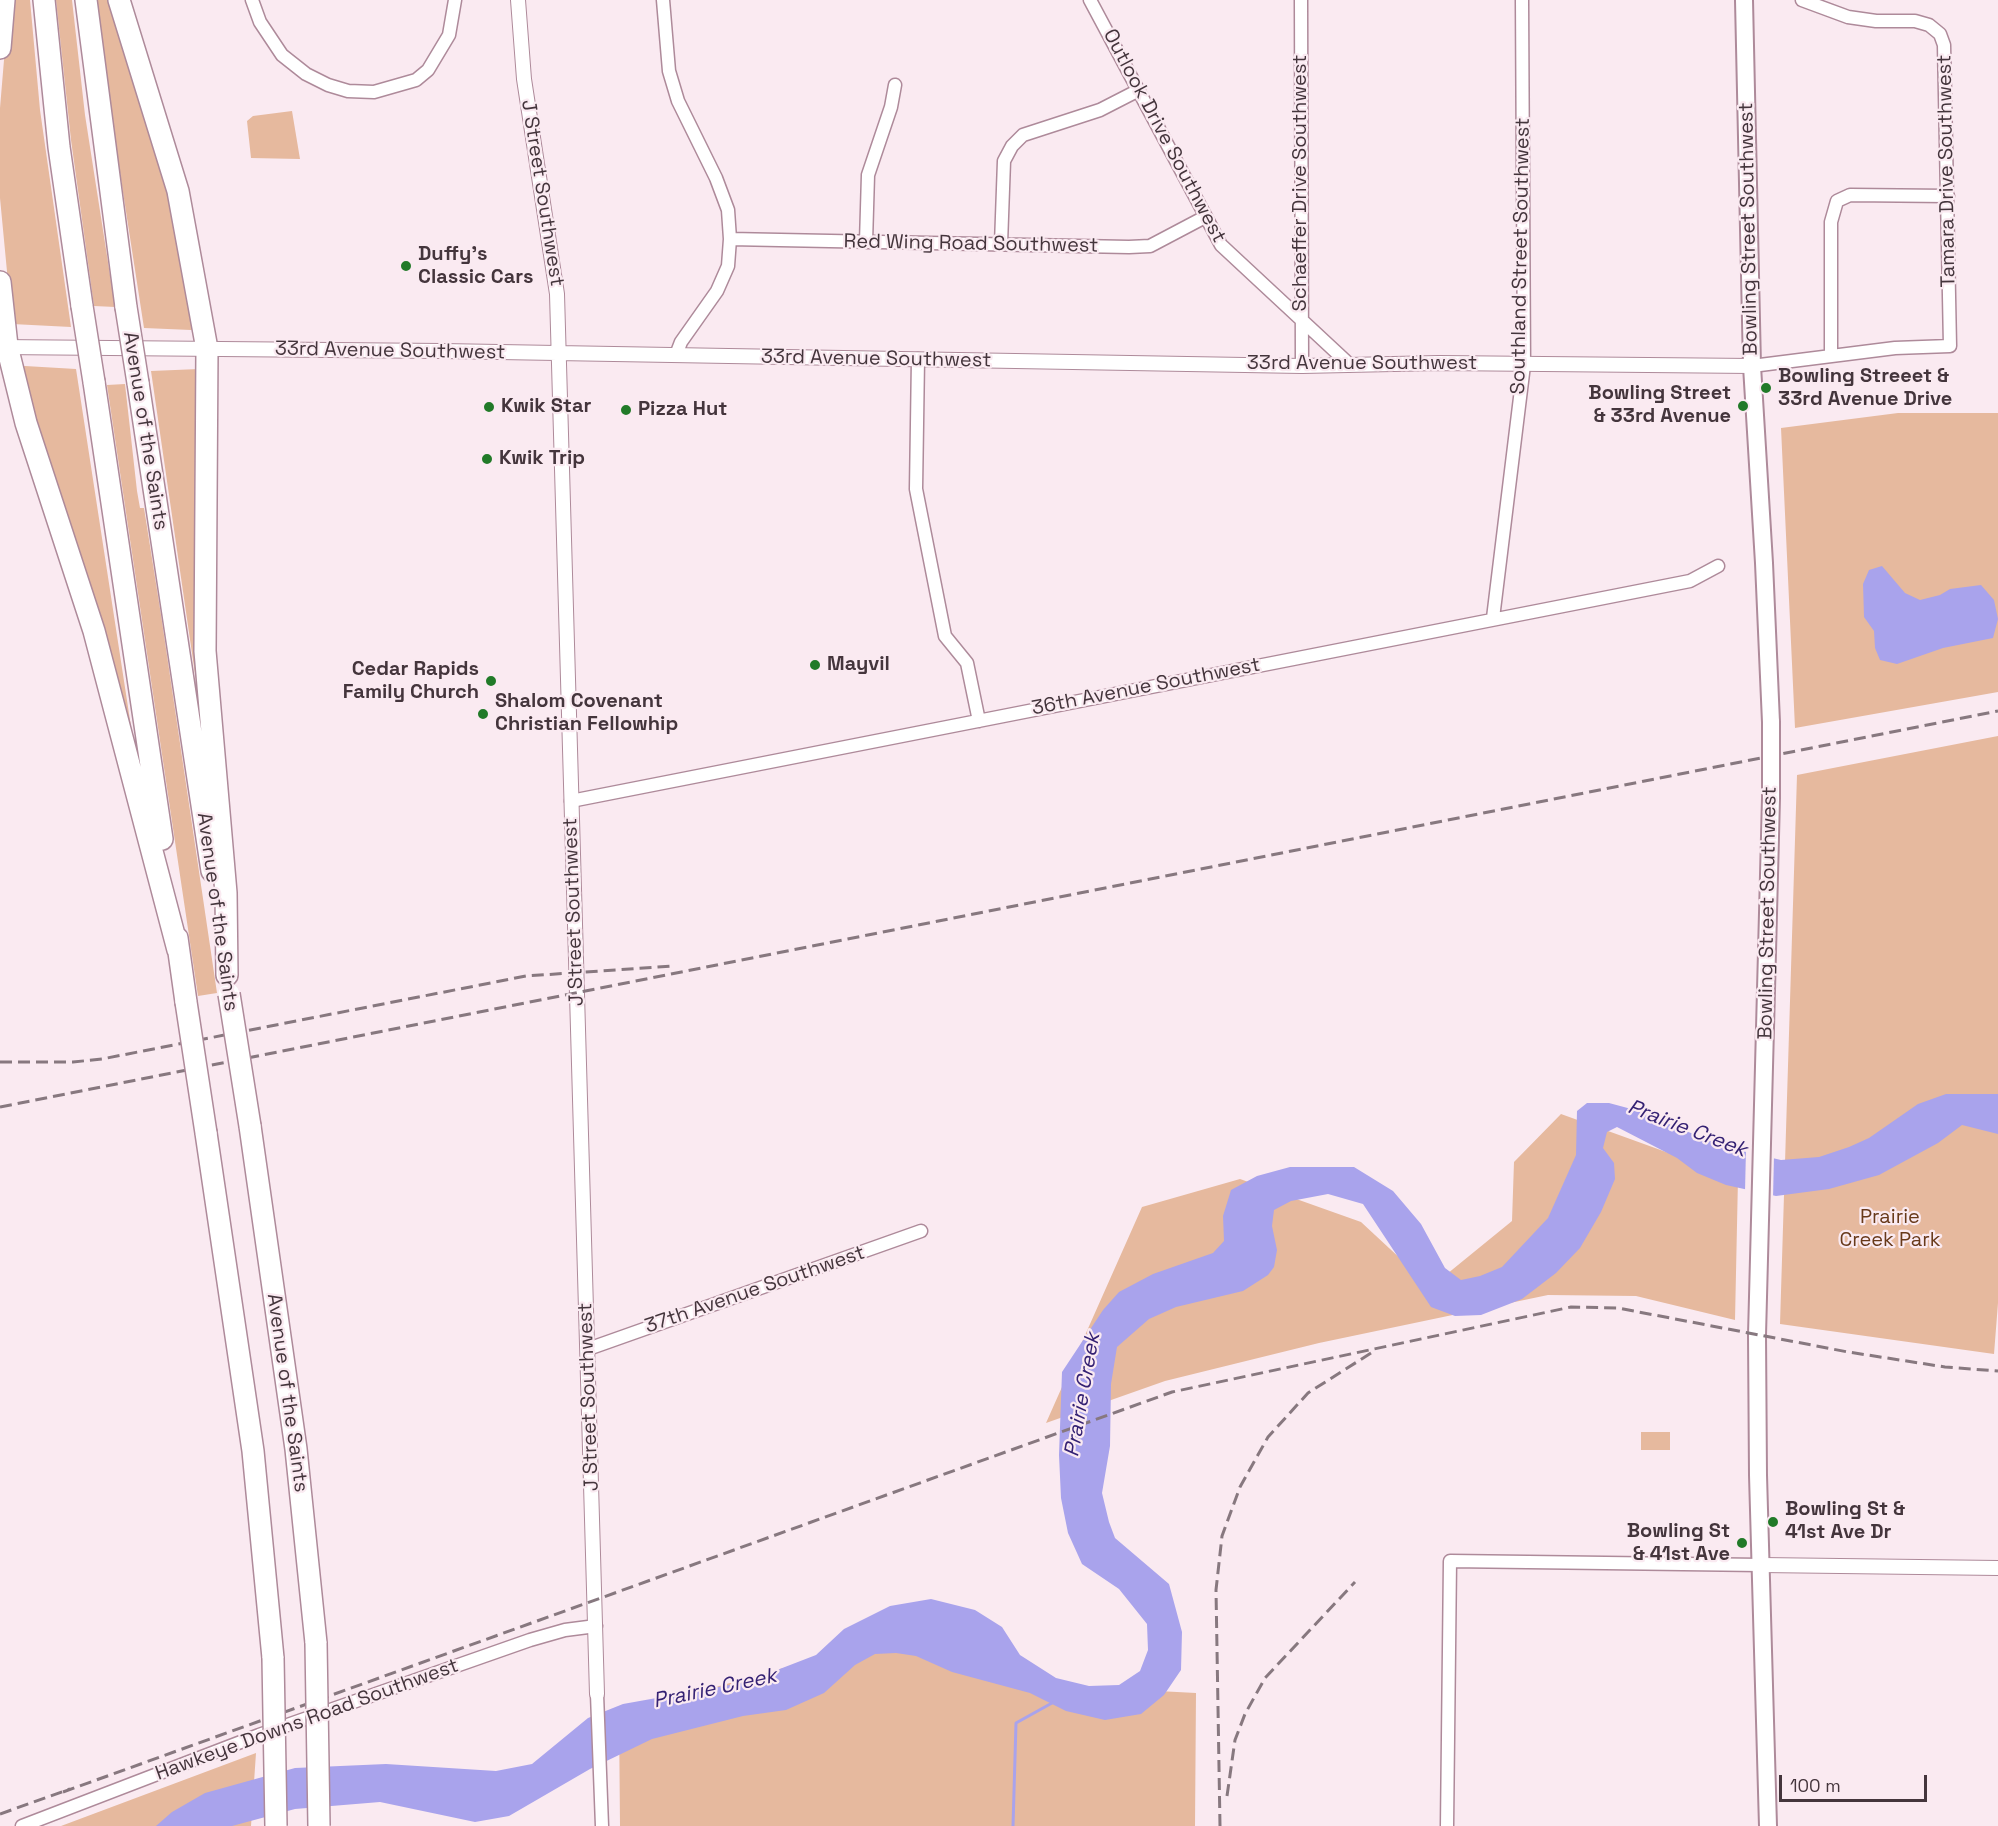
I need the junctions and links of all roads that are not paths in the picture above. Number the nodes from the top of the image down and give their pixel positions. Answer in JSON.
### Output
{"nodes":[{"id":1,"x":4,"y":0,"type":"edge"},
{"id":2,"x":44,"y":0,"type":"edge"},
{"id":3,"x":86,"y":0,"type":"edge"},
{"id":4,"x":119,"y":0,"type":"edge"},
{"id":5,"x":252,"y":0,"type":"edge"},
{"id":6,"x":455,"y":0,"type":"edge"},
{"id":7,"x":518,"y":0,"type":"edge"},
{"id":8,"x":663,"y":0,"type":"edge"},
{"id":9,"x":1090,"y":0,"type":"edge"},
{"id":10,"x":1301,"y":0,"type":"edge"},
{"id":11,"x":1522,"y":0,"type":"edge"},
{"id":12,"x":1744,"y":0,"type":"edge"},
{"id":13,"x":1802,"y":0,"type":"edge"},
{"id":14,"x":0,"y":48,"type":"edge"},
{"id":15,"x":895,"y":85,"type":"dead end"},
{"id":16,"x":1139,"y":90,"type":"junction"},
{"id":17,"x":1948,"y":196,"type":"junction"},
{"id":18,"x":1205,"y":217,"type":"junction"},
{"id":19,"x":730,"y":239,"type":"junction"},
{"id":20,"x":866,"y":242,"type":"junction"},
{"id":21,"x":1002,"y":244,"type":"junction"},
{"id":22,"x":0,"y":282,"type":"edge"},
{"id":23,"x":1302,"y":321,"type":"junction"},
{"id":24,"x":4,"y":346,"type":"edge"},
{"id":25,"x":207,"y":349,"type":"junction"},
{"id":26,"x":560,"y":354,"type":"junction"},
{"id":27,"x":676,"y":354,"type":"junction"},
{"id":28,"x":1831,"y":355,"type":"junction"},
{"id":29,"x":918,"y":359,"type":"junction"},
{"id":30,"x":1350,"y":365,"type":"junction"},
{"id":31,"x":1524,"y":365,"type":"junction"},
{"id":32,"x":1302,"y":366,"type":"junction"},
{"id":33,"x":1752,"y":366,"type":"junction"},
{"id":34,"x":1718,"y":566,"type":"dead end"},
{"id":35,"x":1493,"y":618,"type":"junction"},
{"id":36,"x":979,"y":721,"type":"junction"},
{"id":37,"x":571,"y":801,"type":"junction"},
{"id":38,"x":178,"y":950,"type":"junction"},
{"id":39,"x":228,"y":984,"type":"junction"},
{"id":40,"x":921,"y":1231,"type":"dead end"},
{"id":41,"x":588,"y":1348,"type":"junction"},
{"id":42,"x":1761,"y":1565,"type":"junction"},
{"id":43,"x":1998,"y":1568,"type":"edge"},
{"id":44,"x":596,"y":1626,"type":"junction"},
{"id":45,"x":597,"y":1694,"type":"joint"},
{"id":46,"x":22,"y":1826,"type":"edge"},
{"id":47,"x":276,"y":1826,"type":"edge"},
{"id":48,"x":319,"y":1826,"type":"edge"},
{"id":49,"x":602,"y":1826,"type":"edge"},
{"id":50,"x":1447,"y":1826,"type":"edge"},
{"id":51,"x":1768,"y":1826,"type":"edge"}],
"edges":[{"from":1,"to":14,"type":"highway"},
{"from":2,"to":38,"type":"highway","bridge":true},
{"from":3,"to":39,"type":"highway","name":"Avenue of the Saints","bridge":true},
{"from":4,"to":25,"type":"highway"},
{"from":5,"to":6,"type":"street"},
{"from":7,"to":26,"type":"street","name":"J Street Southwest"},
{"from":8,"to":19,"type":"street"},
{"from":9,"to":16,"type":"street","name":"Outlook Drive Southwest"},
{"from":10,"to":23,"type":"street","name":"Schaeffer Drive Southwest"},
{"from":11,"to":31,"type":"street","name":"Southland Street Southwest"},
{"from":12,"to":33,"type":"main road","name":"Bowling Street Southwest"},
{"from":13,"to":17,"type":"street","name":"Tamara Drive Southwest"},
{"from":15,"to":20,"type":"street"},
{"from":16,"to":18,"type":"street","name":"Outlook Drive Southwest"},
{"from":16,"to":21,"type":"street"},
{"from":17,"to":28,"type":"street"},
{"from":17,"to":28,"type":"street","name":"Tamara Drive Southwest"},
{"from":18,"to":21,"type":"street","name":"Red Wing Road Southwest"},
{"from":18,"to":23,"type":"street","name":"Outlook Drive Southwest"},
{"from":19,"to":20,"type":"street","name":"Red Wing Road Southwest"},
{"from":19,"to":27,"type":"street"},
{"from":20,"to":21,"type":"street","name":"Red Wing Road Southwest"},
{"from":22,"to":24,"type":"highway"},
{"from":23,"to":30,"type":"street","name":"Outlook Drive Southwest"},
{"from":23,"to":32,"type":"street","name":"Schaeffer Drive Southwest"},
{"from":24,"to":25,"type":"street","name":"33rd Avenue Southwest"},
{"from":24,"to":38,"type":"highway"},
{"from":25,"to":26,"type":"street","name":"33rd Avenue Southwest"},
{"from":25,"to":39,"type":"highway"},
{"from":26,"to":27,"type":"street","name":"33rd Avenue Southwest"},
{"from":26,"to":37,"type":"street","name":"J Street Southwest"},
{"from":27,"to":29,"type":"street","name":"33rd Avenue Southwest"},
{"from":28,"to":33,"type":"street"},
{"from":29,"to":32,"type":"street","name":"33rd Avenue Southwest"},
{"from":29,"to":36,"type":"street"},
{"from":30,"to":31,"type":"street","name":"33rd Avenue Southwest"},
{"from":30,"to":32,"type":"street","name":"33rd Avenue Southwest"},
{"from":31,"to":33,"type":"street","name":"33rd Avenue Southwest"},
{"from":31,"to":35,"type":"street","name":"Southland Street Southwest"},
{"from":33,"to":42,"type":"main road","name":"Bowling Street Southwest","bridge":true},
{"from":34,"to":35,"type":"street","name":"36th Avenue Southwest"},
{"from":35,"to":36,"type":"street","name":"36th Avenue Southwest"},
{"from":36,"to":37,"type":"street","name":"36th Avenue Southwest"},
{"from":37,"to":41,"type":"street","name":"J Street Southwest"},
{"from":38,"to":47,"type":"highway","bridge":true},
{"from":39,"to":48,"type":"highway","name":"Avenue of the Saints","bridge":true},
{"from":40,"to":41,"type":"street","name":"37th Avenue Southwest"},
{"from":41,"to":44,"type":"street","name":"J Street Southwest"},
{"from":42,"to":43,"type":"street"},
{"from":42,"to":50,"type":"street"},
{"from":42,"to":51,"type":"main road","name":"Bowling Street Southwest"},
{"from":44,"to":45,"type":"street","name":"J Street Southwest"},
{"from":44,"to":46,"type":"street","name":"Hawkeye Downs Road Southwest"},
{"from":45,"to":49,"type":"street","name":"J Street Southwest"}]}
